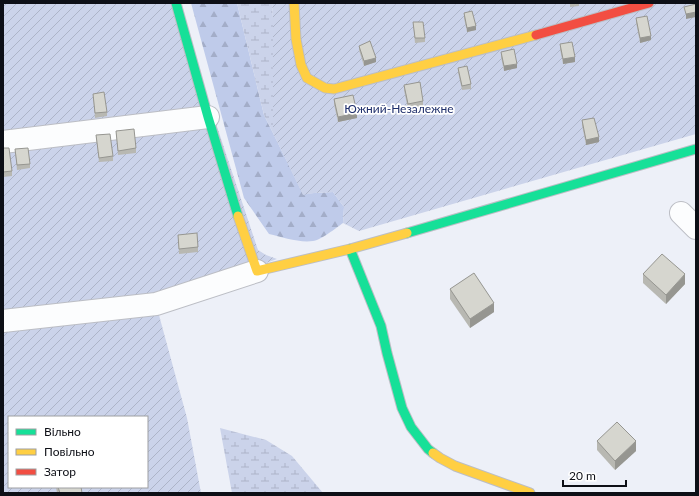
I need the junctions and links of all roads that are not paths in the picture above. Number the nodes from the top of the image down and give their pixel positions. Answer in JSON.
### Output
{"nodes":[{"id":1,"x":176,"y":3,"type":"edge"},
{"id":2,"x":294,"y":3,"type":"edge"},
{"id":3,"x":648,"y":3,"type":"edge"},
{"id":4,"x":208,"y":116,"type":"junction"},
{"id":5,"x":3,"y":142,"type":"edge"},
{"id":6,"x":696,"y":149,"type":"edge"},
{"id":7,"x":350,"y":249,"type":"junction"},
{"id":8,"x":257,"y":271,"type":"junction"},
{"id":9,"x":3,"y":321,"type":"edge"},
{"id":10,"x":530,"y":493,"type":"edge"}],
"edges":[{"from":1,"to":4,"type":"street"},
{"from":2,"to":3,"type":"street"},
{"from":4,"to":5,"type":"street"},
{"from":4,"to":8,"type":"street"},
{"from":6,"to":7,"type":"street"},
{"from":7,"to":8,"type":"street"},
{"from":7,"to":10,"type":"street"},
{"from":8,"to":9,"type":"street"}]}
